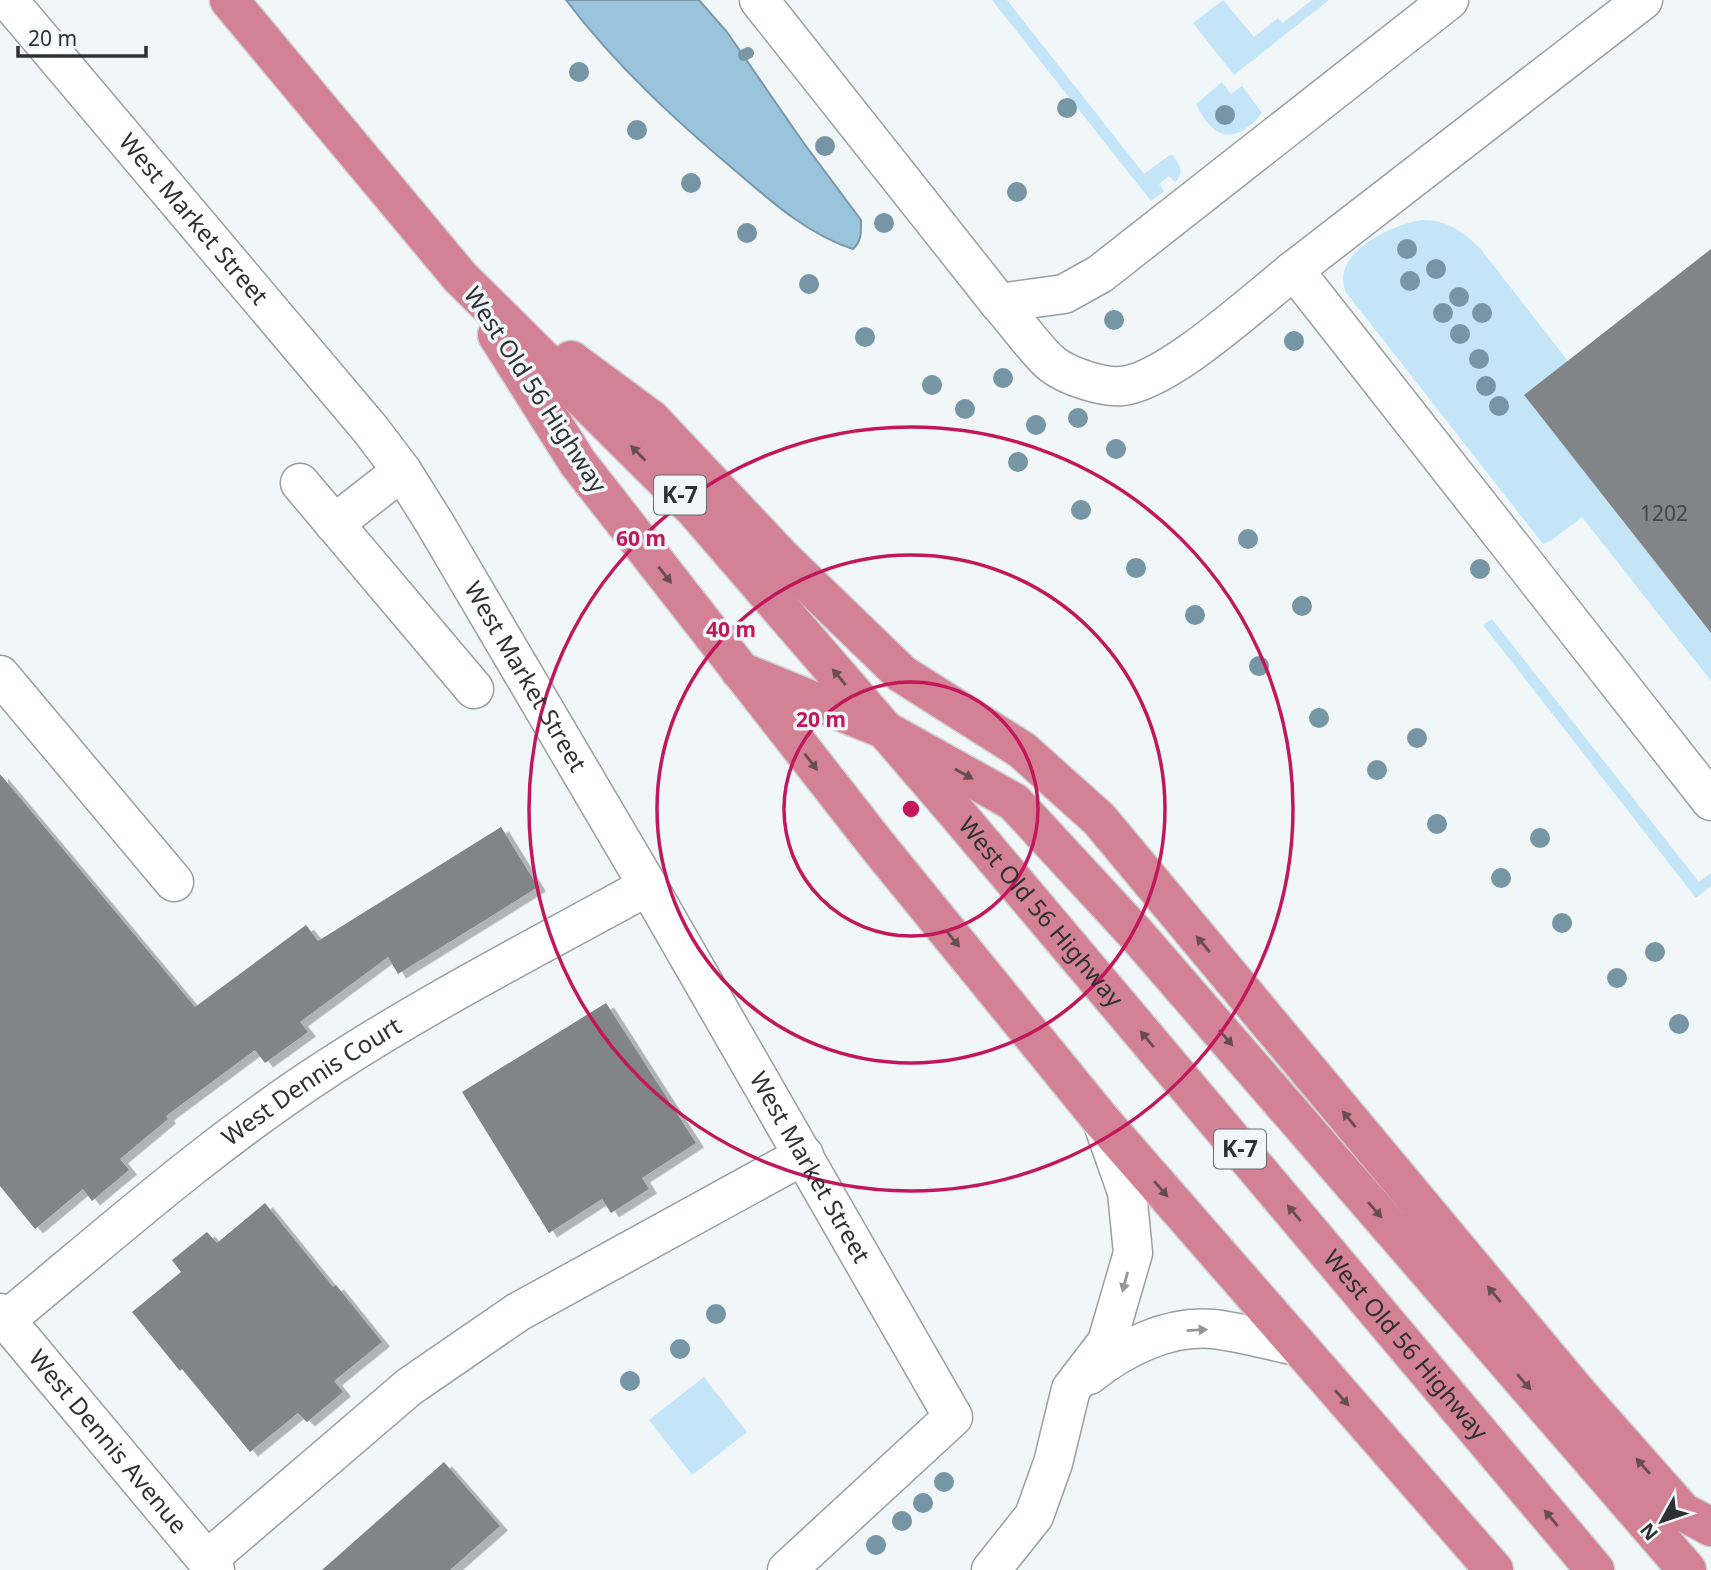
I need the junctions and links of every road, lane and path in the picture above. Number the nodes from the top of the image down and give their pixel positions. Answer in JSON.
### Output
{"nodes":[{"id":1,"x":8,"y":0,"type":"edge"},
{"id":2,"x":229,"y":0,"type":"edge"},
{"id":3,"x":759,"y":0,"type":"edge"},
{"id":4,"x":1449,"y":0,"type":"edge"},
{"id":5,"x":1643,"y":0,"type":"edge"},
{"id":6,"x":1294,"y":270,"type":"junction"},
{"id":7,"x":460,"y":276,"type":"junction"},
{"id":8,"x":999,"y":303,"type":"junction"},
{"id":9,"x":402,"y":471,"type":"junction"},
{"id":10,"x":300,"y":483,"type":"dead end"},
{"id":11,"x":334,"y":524,"type":"junction"},
{"id":12,"x":738,"y":670,"type":"junction"},
{"id":13,"x":0,"y":675,"type":"edge"},
{"id":14,"x":474,"y":690,"type":"dead end"},
{"id":15,"x":883,"y":729,"type":"junction"},
{"id":16,"x":1711,"y":801,"type":"edge"},
{"id":17,"x":174,"y":882,"type":"dead end"},
{"id":18,"x":648,"y":886,"type":"junction"},
{"id":19,"x":1102,"y":1121,"type":"junction"},
{"id":20,"x":804,"y":1155,"type":"junction"},
{"id":21,"x":3,"y":1316,"type":"edge"},
{"id":22,"x":1297,"y":1346,"type":"junction"},
{"id":23,"x":1071,"y":1389,"type":"junction"},
{"id":24,"x":1711,"y":1527,"type":"edge"},
{"id":25,"x":211,"y":1565,"type":"edge"},
{"id":26,"x":787,"y":1570,"type":"edge"},
{"id":27,"x":991,"y":1570,"type":"edge"},
{"id":28,"x":1494,"y":1570,"type":"edge"},
{"id":29,"x":1595,"y":1570,"type":"edge"},
{"id":30,"x":1687,"y":1570,"type":"edge"}],
"edges":[{"from":1,"to":9,"type":"street","name":"West Market Street"},
{"from":2,"to":7,"type":"highway","name":"West Old 56 Highway","number":"K-7"},
{"from":3,"to":8,"type":"street"},
{"from":4,"to":8,"type":"street"},
{"from":5,"to":6,"type":"street"},
{"from":6,"to":8,"type":"street"},
{"from":6,"to":16,"type":"street"},
{"from":7,"to":12,"type":"highway","name":"West Old 56 Highway","number":"K-7","one_way":true},
{"from":15,"to":7,"type":"highway","name":"West Old 56 Highway","number":"K-7","one_way":true},
{"from":24,"to":7,"type":"highway","one_way":true},
{"from":9,"to":11,"type":"street"},
{"from":9,"to":18,"type":"street","name":"West Market Street"},
{"from":10,"to":11,"type":"street"},
{"from":11,"to":14,"type":"street"},
{"from":12,"to":15,"type":"highway"},
{"from":12,"to":19,"type":"highway","name":"West Old 56 Highway","number":"K-7","one_way":true},
{"from":13,"to":17,"type":"street"},
{"from":29,"to":15,"type":"highway","name":"West Old 56 Highway","number":"K-7","one_way":true},
{"from":15,"to":30,"type":"highway","one_way":true},
{"from":18,"to":20,"type":"street","name":"West Market Street"},
{"from":18,"to":21,"type":"street","name":"West Dennis Court"},
{"from":19,"to":22,"type":"highway","name":"West Old 56 Highway","number":"K-7","one_way":true},
{"from":19,"to":23,"type":"street","one_way":true},
{"from":20,"to":25,"type":"street"},
{"from":20,"to":26,"type":"street","name":"West Market Street"},
{"from":21,"to":25,"type":"street","name":"West Dennis Avenue"},
{"from":23,"to":22,"type":"street","one_way":true},
{"from":22,"to":28,"type":"highway","name":"West Old 56 Highway","number":"K-7","one_way":true},
{"from":23,"to":27,"type":"street"}]}
